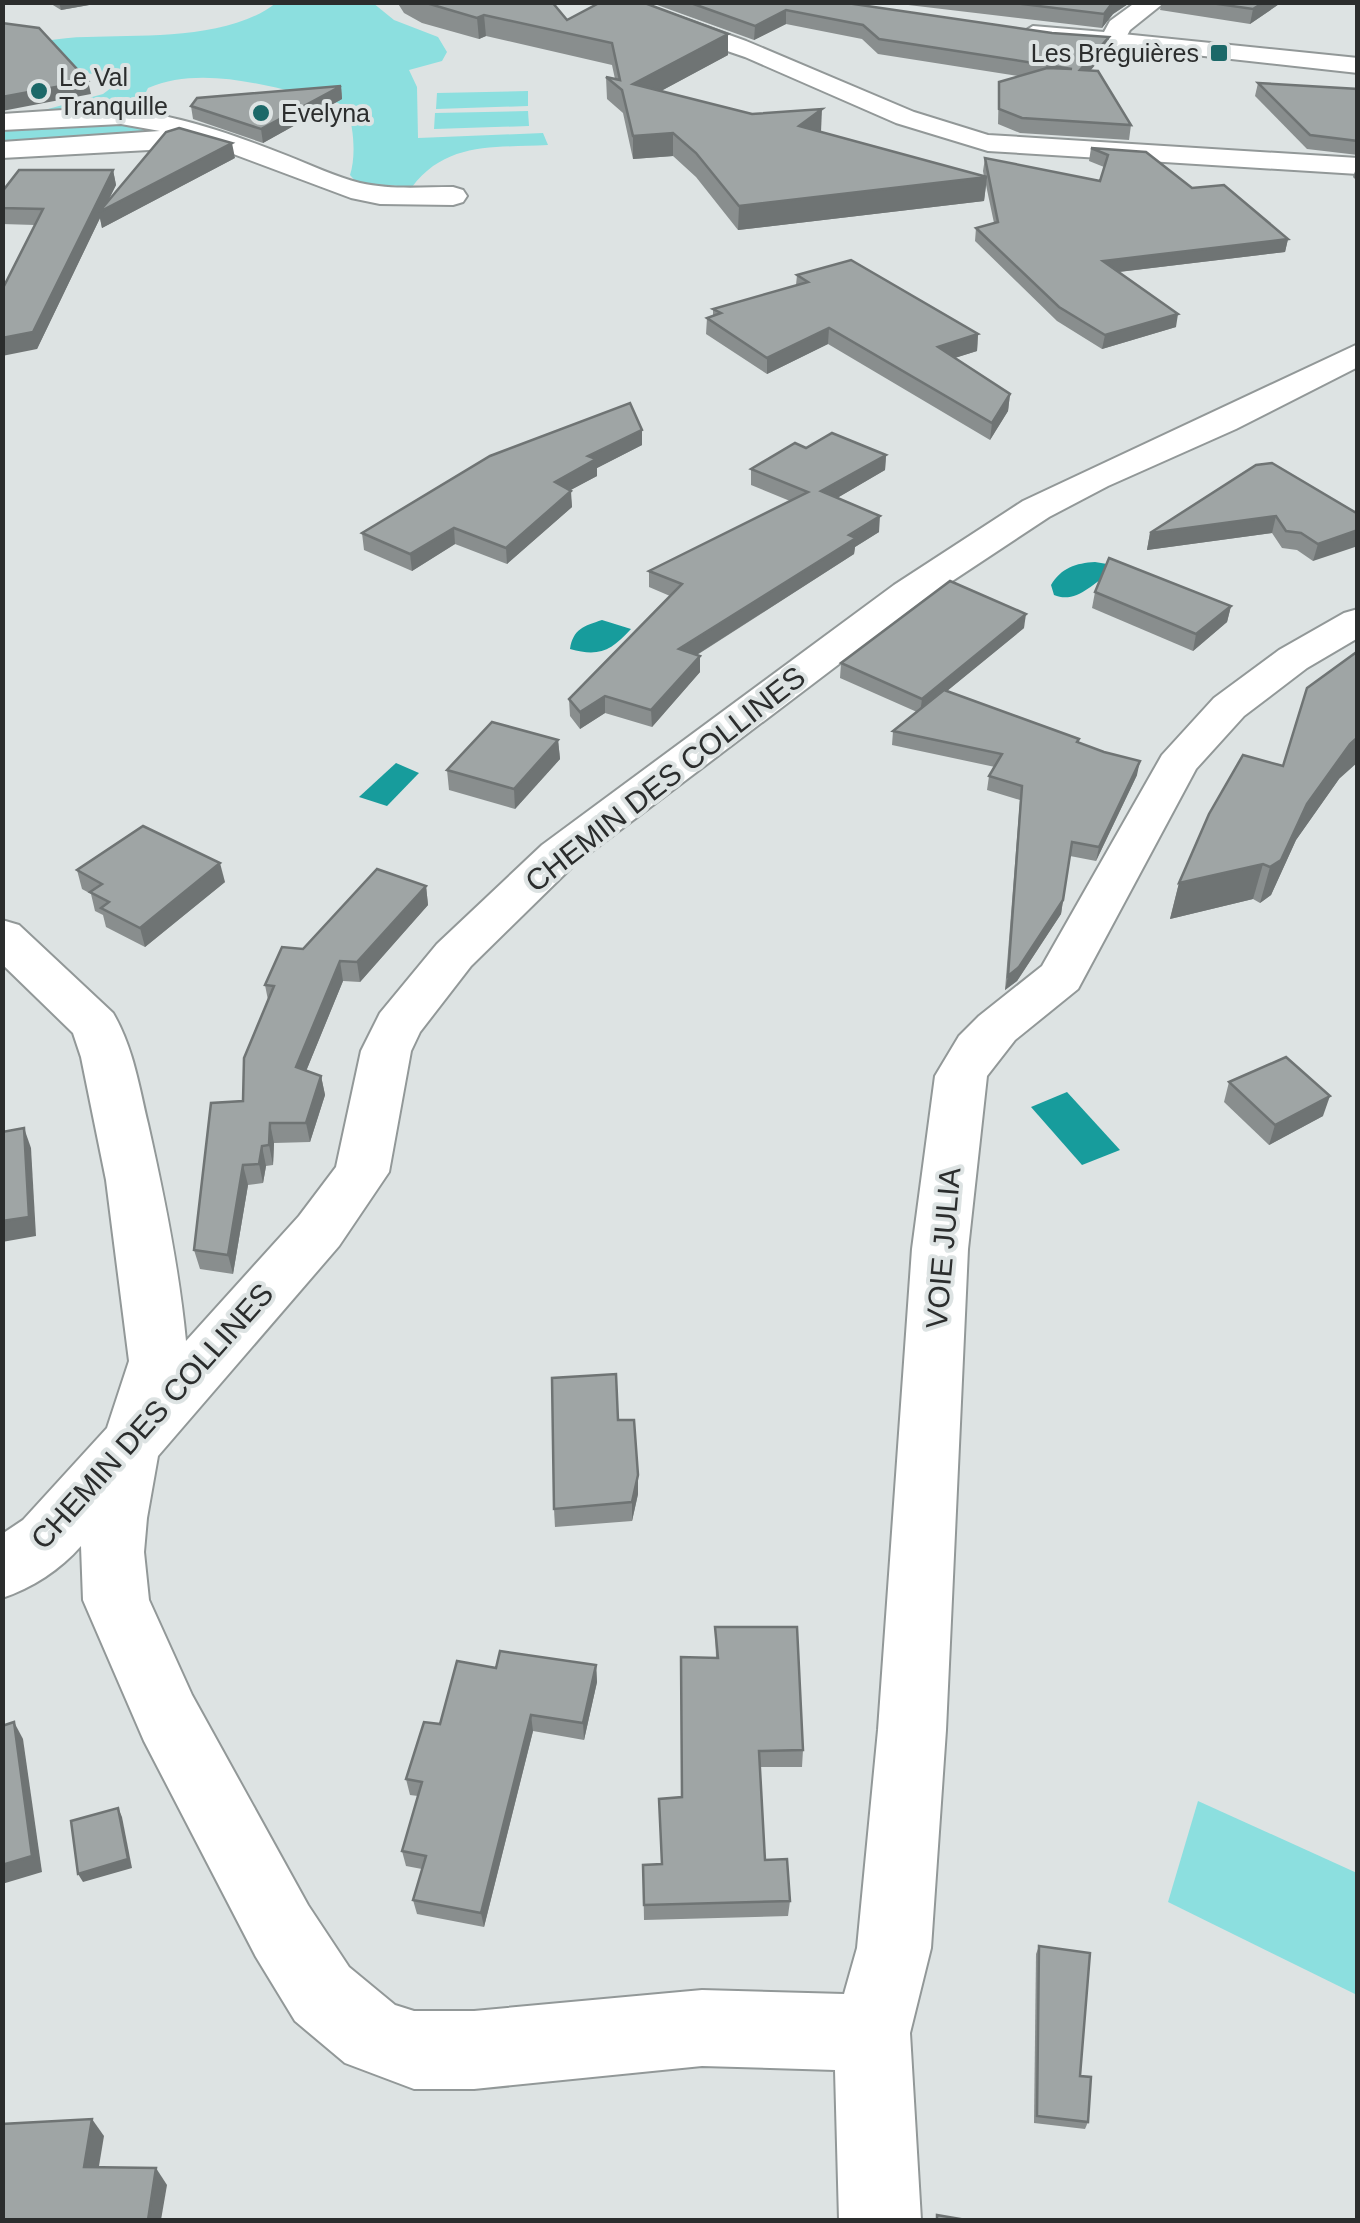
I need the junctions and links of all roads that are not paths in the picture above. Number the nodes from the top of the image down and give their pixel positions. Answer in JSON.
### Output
{"nodes":[{"id":1,"x":622,"y":2,"type":"edge"},
{"id":2,"x":1153,"y":2,"type":"edge"},
{"id":3,"x":1002,"y":29,"type":"edge"},
{"id":4,"x":1113,"y":40,"type":"junction"},
{"id":5,"x":1358,"y":66,"type":"edge"},
{"id":6,"x":2,"y":122,"type":"edge"},
{"id":7,"x":176,"y":130,"type":"junction"},
{"id":8,"x":2,"y":150,"type":"edge"},
{"id":9,"x":1358,"y":166,"type":"edge"},
{"id":10,"x":454,"y":196,"type":"dead end"},
{"id":11,"x":1358,"y":354,"type":"edge"},
{"id":12,"x":1358,"y":621,"type":"edge"},
{"id":13,"x":2,"y":936,"type":"edge"},
{"id":14,"x":128,"y":1452,"type":"junction"},
{"id":15,"x":2,"y":1570,"type":"edge"},
{"id":16,"x":872,"y":2033,"type":"junction"},
{"id":17,"x":880,"y":2220,"type":"edge"}],
"edges":[{"from":1,"to":9,"type":"street"},
{"from":2,"to":4,"type":"street"},
{"from":3,"to":4,"type":"street"},
{"from":4,"to":5,"type":"street"},
{"from":6,"to":7,"type":"street"},
{"from":7,"to":8,"type":"street"},
{"from":7,"to":10,"type":"street"},
{"from":11,"to":14,"type":"street","name":"CHEMIN DES COLLINES"},
{"from":12,"to":16,"type":"street","name":"VOIE JULIA"},
{"from":13,"to":14,"type":"street"},
{"from":14,"to":15,"type":"street","name":"CHEMIN DES COLLINES"},
{"from":14,"to":16,"type":"street"},
{"from":16,"to":17,"type":"street","name":"VOIE JULIA"}]}
